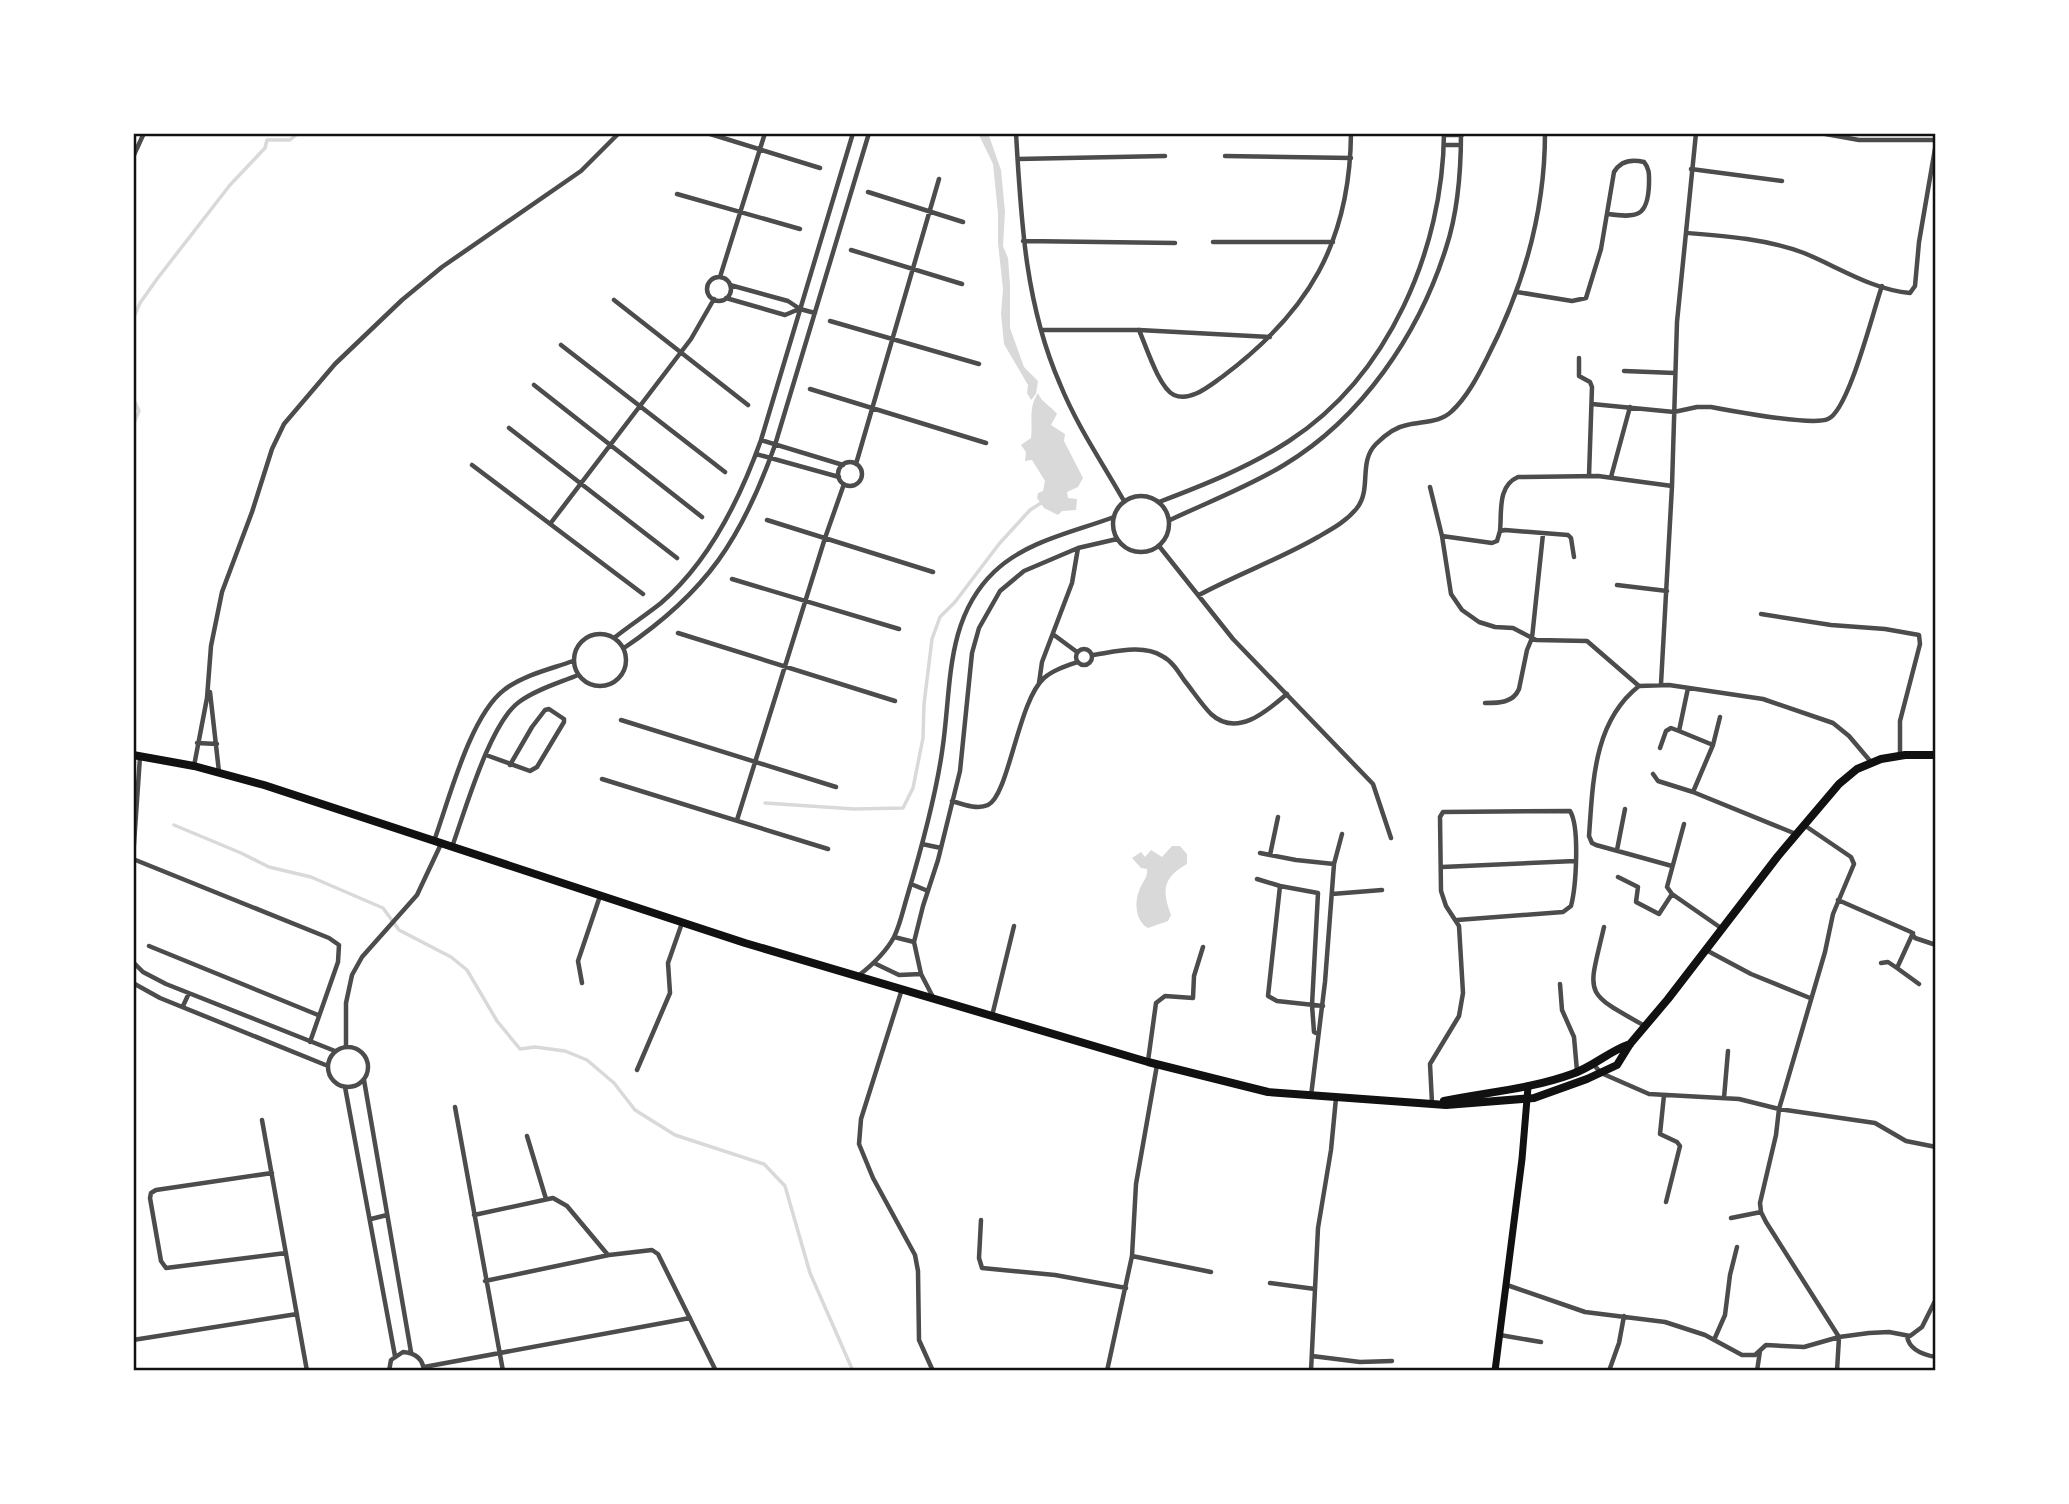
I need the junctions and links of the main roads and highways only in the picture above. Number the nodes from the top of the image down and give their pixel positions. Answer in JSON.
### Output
{"nodes":[{"id":1,"x":1936,"y":755,"type":"edge"},
{"id":2,"x":137,"y":756,"type":"edge"},
{"id":3,"x":1630,"y":1044,"type":"junction"},
{"id":4,"x":1528,"y":1087,"type":"junction"},
{"id":5,"x":1528,"y":1099,"type":"junction"},
{"id":6,"x":1435,"y":1104,"type":"junction"},
{"id":7,"x":1495,"y":1371,"type":"edge"}],
"edges":[{"from":1,"to":3,"type":"highway"},
{"from":2,"to":6,"type":"highway"},
{"from":3,"to":4,"type":"highway"},
{"from":3,"to":5,"type":"highway"},
{"from":4,"to":5,"type":"main road"},
{"from":4,"to":6,"type":"highway"},
{"from":5,"to":6,"type":"highway"},
{"from":5,"to":7,"type":"main road"}]}
